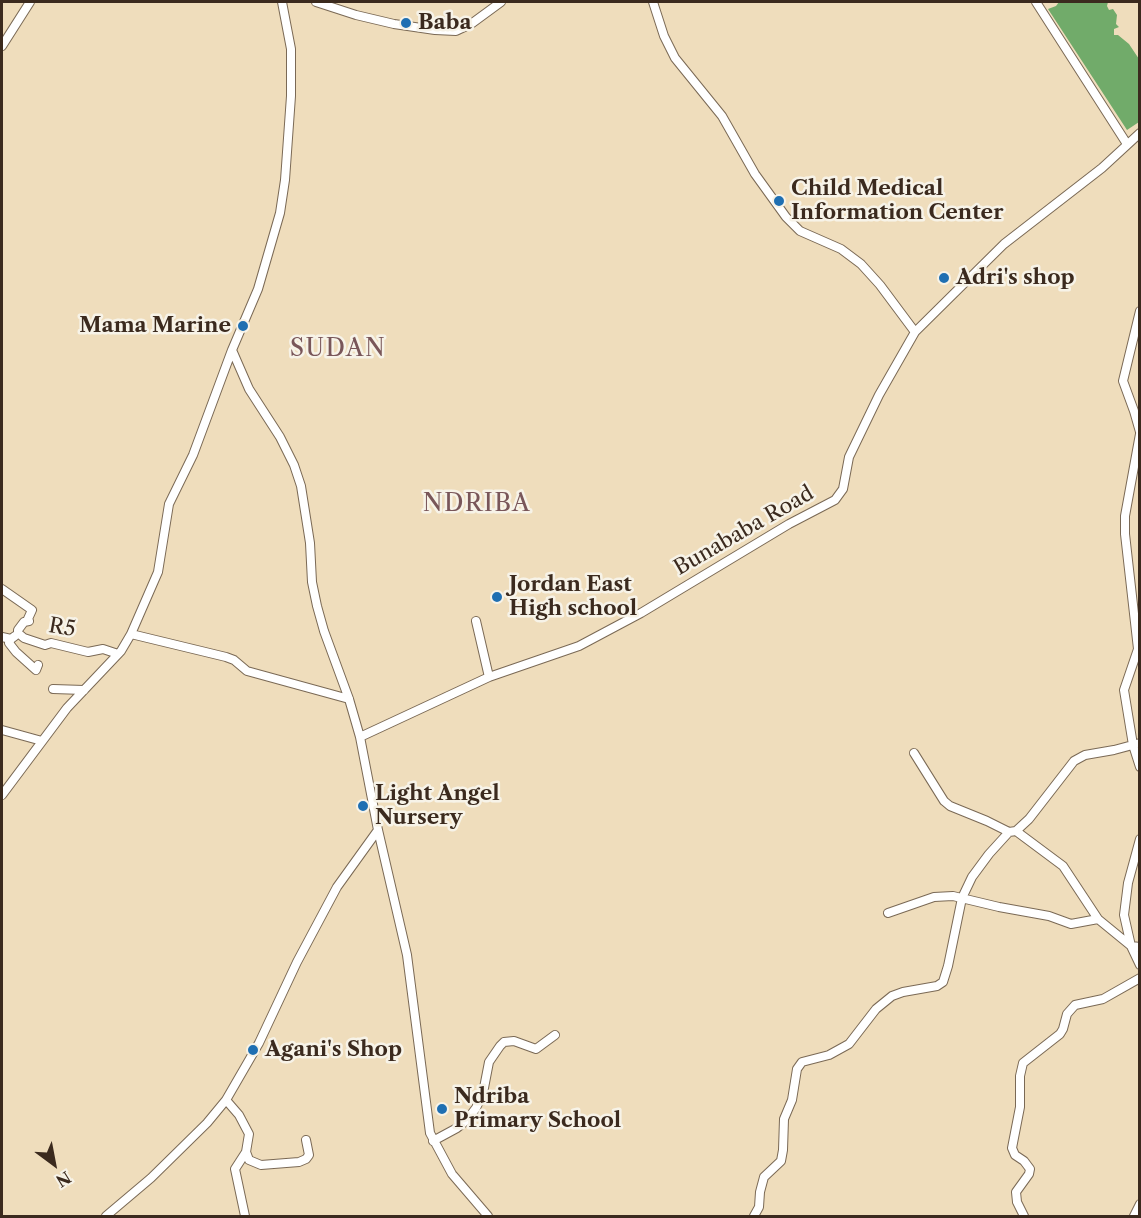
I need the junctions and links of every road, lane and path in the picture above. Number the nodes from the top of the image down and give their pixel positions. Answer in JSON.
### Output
{"nodes":[{"id":1,"x":30,"y":2,"type":"edge"},
{"id":2,"x":282,"y":2,"type":"edge"},
{"id":3,"x":316,"y":2,"type":"edge"},
{"id":4,"x":501,"y":2,"type":"edge"},
{"id":5,"x":653,"y":2,"type":"edge"},
{"id":6,"x":1036,"y":2,"type":"edge"},
{"id":7,"x":2,"y":46,"type":"edge"},
{"id":8,"x":1140,"y":134,"type":"edge"},
{"id":9,"x":1127,"y":144,"type":"junction"},
{"id":10,"x":1140,"y":311,"type":"edge"},
{"id":11,"x":915,"y":332,"type":"junction"},
{"id":12,"x":232,"y":350,"type":"junction"},
{"id":13,"x":1140,"y":433,"type":"edge"},
{"id":14,"x":2,"y":589,"type":"edge"},
{"id":15,"x":476,"y":621,"type":"dead end"},
{"id":16,"x":1138,"y":624,"type":"edge"},
{"id":17,"x":131,"y":634,"type":"junction"},
{"id":18,"x":15,"y":636,"type":"junction"},
{"id":19,"x":2,"y":637,"type":"edge"},
{"id":20,"x":118,"y":654,"type":"junction"},
{"id":21,"x":38,"y":665,"type":"dead end"},
{"id":22,"x":489,"y":677,"type":"junction"},
{"id":23,"x":53,"y":689,"type":"dead end"},
{"id":24,"x":84,"y":690,"type":"junction"},
{"id":25,"x":349,"y":699,"type":"junction"},
{"id":26,"x":2,"y":730,"type":"edge"},
{"id":27,"x":360,"y":736,"type":"junction"},
{"id":28,"x":42,"y":741,"type":"junction"},
{"id":29,"x":1136,"y":744,"type":"edge"},
{"id":30,"x":914,"y":753,"type":"dead end"},
{"id":31,"x":1140,"y":767,"type":"edge"},
{"id":32,"x":5,"y":787,"type":"edge"},
{"id":33,"x":2,"y":795,"type":"edge"},
{"id":34,"x":378,"y":830,"type":"junction"},
{"id":35,"x":1012,"y":832,"type":"junction"},
{"id":36,"x":1140,"y":839,"type":"edge"},
{"id":37,"x":962,"y":898,"type":"junction"},
{"id":38,"x":888,"y":913,"type":"dead end"},
{"id":39,"x":1098,"y":919,"type":"junction"},
{"id":40,"x":1136,"y":947,"type":"edge"},
{"id":41,"x":1140,"y":965,"type":"edge"},
{"id":42,"x":1140,"y":978,"type":"edge"},
{"id":43,"x":555,"y":1035,"type":"dead end"},
{"id":44,"x":226,"y":1100,"type":"junction"},
{"id":45,"x":306,"y":1140,"type":"dead end"},
{"id":46,"x":433,"y":1141,"type":"junction"},
{"id":47,"x":246,"y":1152,"type":"junction"},
{"id":48,"x":1140,"y":1204,"type":"edge"},
{"id":49,"x":106,"y":1216,"type":"edge"},
{"id":50,"x":245,"y":1216,"type":"edge"},
{"id":51,"x":488,"y":1216,"type":"edge"},
{"id":52,"x":754,"y":1216,"type":"edge"},
{"id":53,"x":1024,"y":1216,"type":"edge"},
{"id":54,"x":1134,"y":1216,"type":"edge"}],
"edges":[{"from":1,"to":7,"type":"street"},
{"from":2,"to":12,"type":"street"},
{"from":3,"to":4,"type":"street"},
{"from":5,"to":11,"type":"street"},
{"from":6,"to":9,"type":"street"},
{"from":8,"to":9,"type":"street","name":"Bunababa Road"},
{"from":9,"to":11,"type":"street","name":"Bunababa Road"},
{"from":10,"to":13,"type":"street"},
{"from":11,"to":22,"type":"street","name":"Bunababa Road"},
{"from":12,"to":17,"type":"street"},
{"from":12,"to":25,"type":"street"},
{"from":13,"to":16,"type":"street"},
{"from":14,"to":18,"type":"street","name":"R5"},
{"from":15,"to":22,"type":"street"},
{"from":16,"to":29,"type":"street"},
{"from":17,"to":20,"type":"street"},
{"from":17,"to":25,"type":"street"},
{"from":18,"to":19,"type":"street"},
{"from":18,"to":20,"type":"street","name":"R5"},
{"from":18,"to":21,"type":"street"},
{"from":20,"to":24,"type":"street"},
{"from":22,"to":27,"type":"street","name":"Bunababa Road"},
{"from":23,"to":24,"type":"street"},
{"from":24,"to":28,"type":"street"},
{"from":25,"to":27,"type":"street"},
{"from":26,"to":28,"type":"street"},
{"from":27,"to":34,"type":"street"},
{"from":28,"to":32,"type":"street"},
{"from":29,"to":31,"type":"street"},
{"from":29,"to":35,"type":"street"},
{"from":30,"to":35,"type":"street"},
{"from":32,"to":33,"type":"street"},
{"from":34,"to":44,"type":"street"},
{"from":34,"to":46,"type":"street"},
{"from":35,"to":37,"type":"street"},
{"from":35,"to":39,"type":"street"},
{"from":36,"to":40,"type":"street"},
{"from":37,"to":38,"type":"street"},
{"from":37,"to":39,"type":"street"},
{"from":37,"to":52,"type":"street"},
{"from":39,"to":40,"type":"street"},
{"from":40,"to":41,"type":"street"},
{"from":42,"to":53,"type":"street"},
{"from":43,"to":46,"type":"street"},
{"from":44,"to":47,"type":"street"},
{"from":44,"to":49,"type":"street"},
{"from":45,"to":47,"type":"street"},
{"from":46,"to":51,"type":"street"},
{"from":47,"to":50,"type":"street"},
{"from":48,"to":54,"type":"street"}]}
